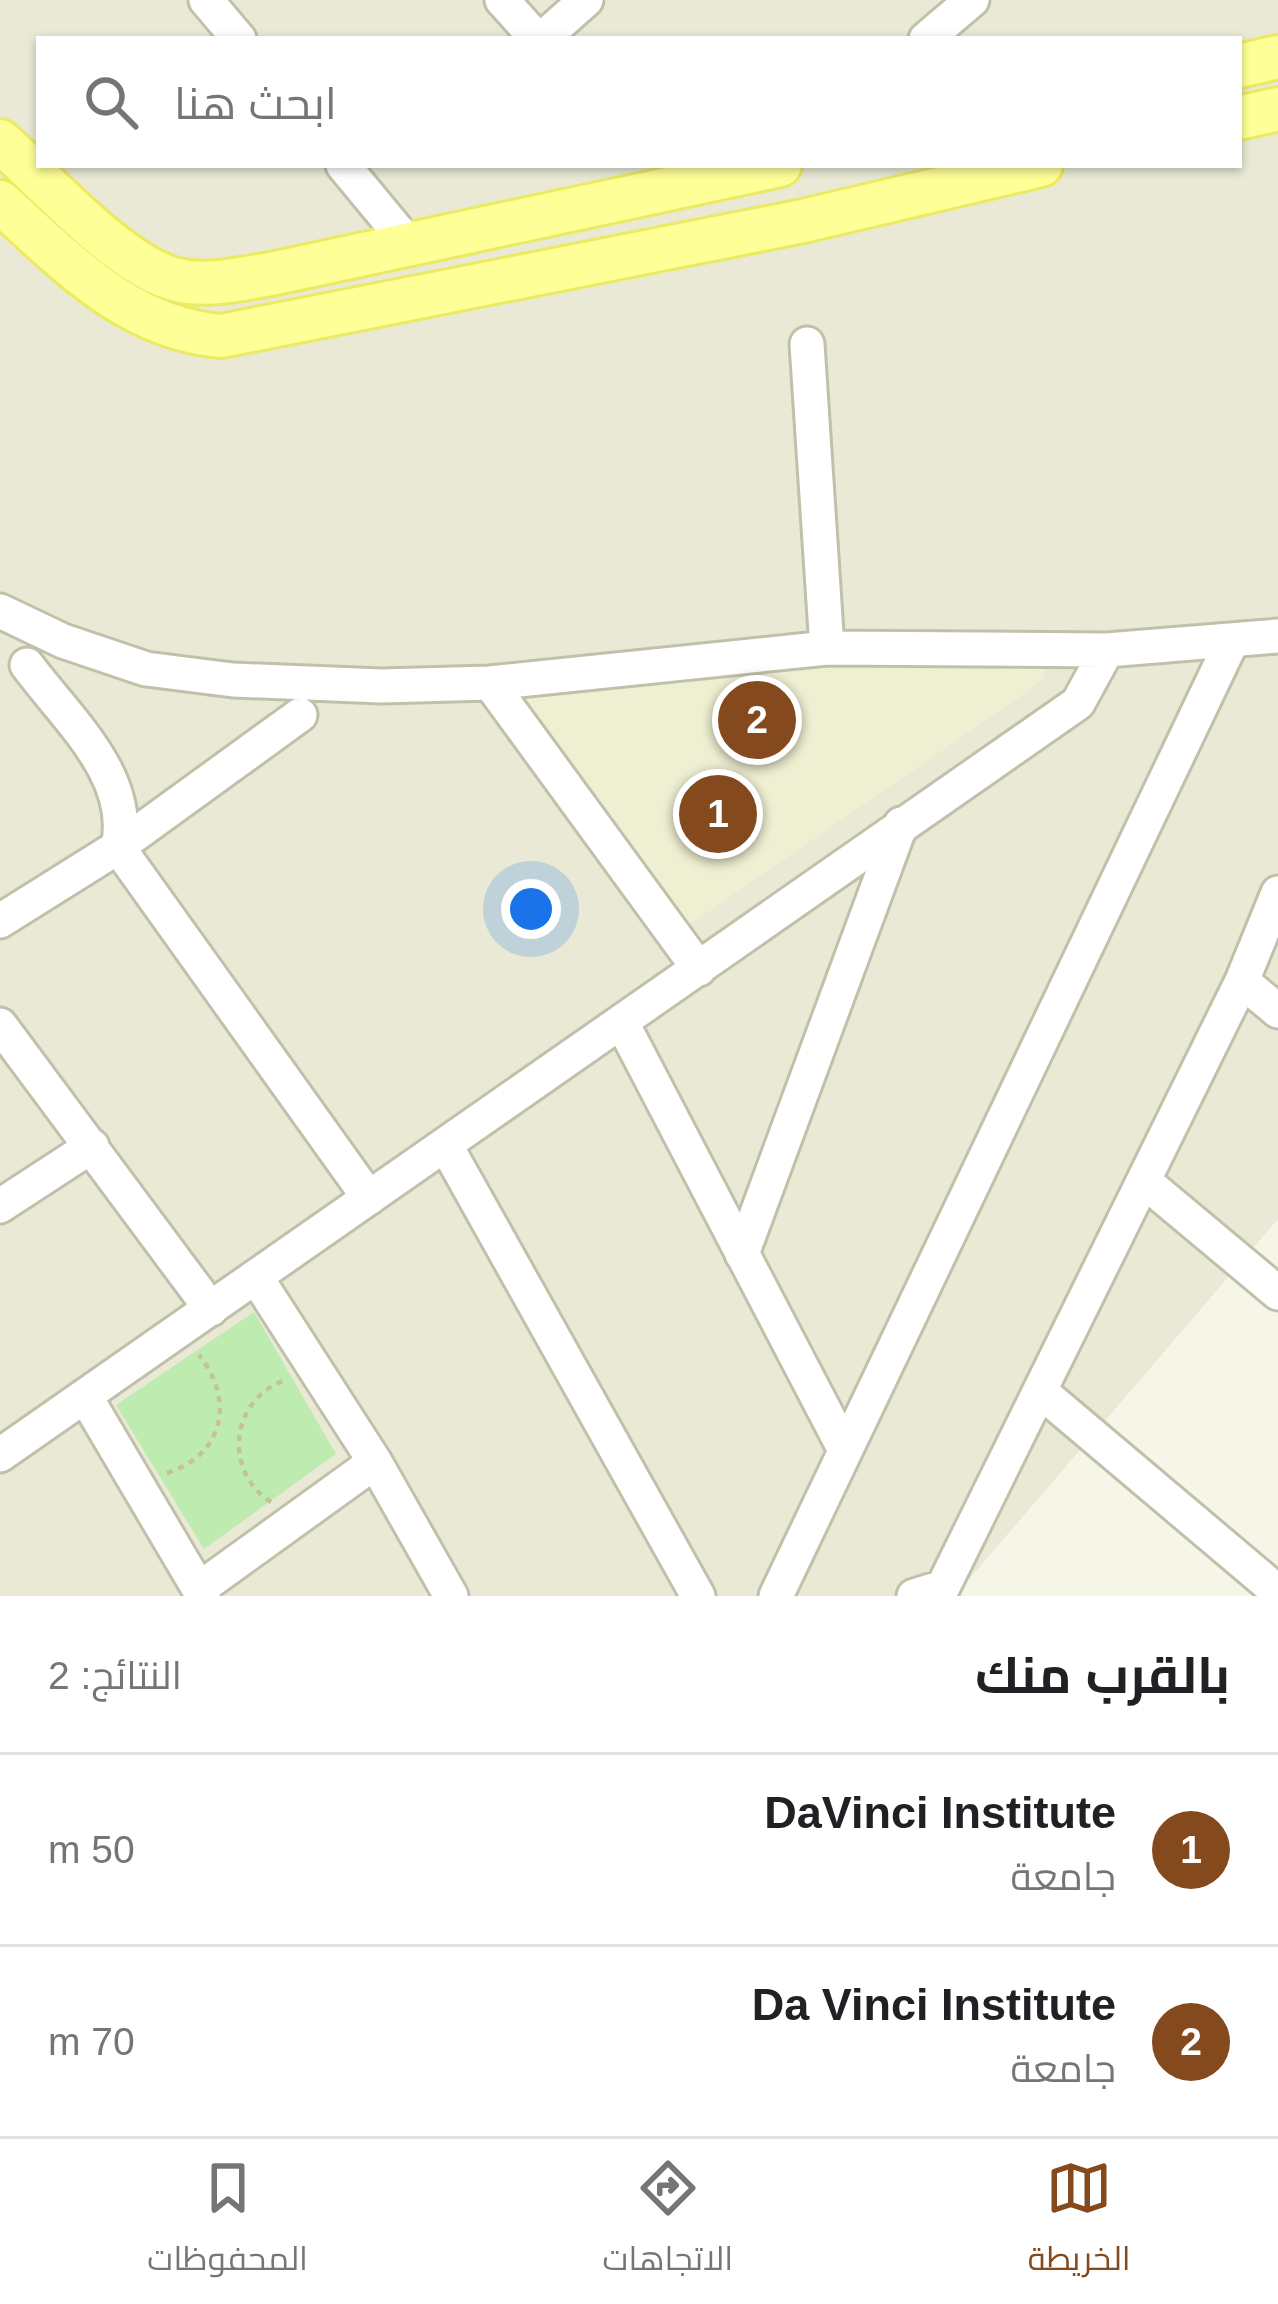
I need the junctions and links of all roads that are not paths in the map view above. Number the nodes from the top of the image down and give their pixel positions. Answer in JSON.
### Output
{"nodes":[{"id":1,"x":206,"y":0,"type":"edge"},
{"id":2,"x":502,"y":0,"type":"edge"},
{"id":3,"x":586,"y":0,"type":"edge"},
{"id":4,"x":972,"y":0,"type":"edge"},
{"id":5,"x":236,"y":36,"type":"edge"},
{"id":6,"x":536,"y":36,"type":"edge"},
{"id":7,"x":543,"y":36,"type":"edge"},
{"id":8,"x":930,"y":36,"type":"edge"},
{"id":9,"x":1278,"y":57,"type":"edge"},
{"id":10,"x":1242,"y":65,"type":"edge"},
{"id":11,"x":1278,"y":109,"type":"edge"},
{"id":12,"x":1242,"y":117,"type":"edge"},
{"id":13,"x":0,"y":141,"type":"edge"},
{"id":14,"x":345,"y":168,"type":"edge"},
{"id":15,"x":750,"y":168,"type":"edge"},
{"id":16,"x":1028,"y":168,"type":"edge"},
{"id":17,"x":664,"y":177,"type":"edge"},
{"id":18,"x":0,"y":202,"type":"edge"},
{"id":19,"x":410,"y":246,"type":"junction"},
{"id":20,"x":807,"y":344,"type":"dead end"},
{"id":21,"x":0,"y":611,"type":"edge"},
{"id":22,"x":1278,"y":637,"type":"edge"},
{"id":23,"x":63,"y":641,"type":"junction"},
{"id":24,"x":1232,"y":641,"type":"junction"},
{"id":25,"x":826,"y":648,"type":"junction"},
{"id":26,"x":1107,"y":650,"type":"junction"},
{"id":27,"x":14,"y":675,"type":"edge"},
{"id":28,"x":490,"y":683,"type":"junction"},
{"id":29,"x":300,"y":715,"type":"dead end"},
{"id":30,"x":901,"y":824,"type":"junction"},
{"id":31,"x":118,"y":847,"type":"junction"},
{"id":32,"x":1278,"y":893,"type":"edge"},
{"id":33,"x":0,"y":921,"type":"edge"},
{"id":34,"x":699,"y":969,"type":"junction"},
{"id":35,"x":1242,"y":981,"type":"junction"},
{"id":36,"x":1278,"y":1011,"type":"edge"},
{"id":37,"x":622,"y":1023,"type":"junction"},
{"id":38,"x":0,"y":1025,"type":"edge"},
{"id":39,"x":92,"y":1146,"type":"junction"},
{"id":40,"x":446,"y":1146,"type":"junction"},
{"id":41,"x":1144,"y":1181,"type":"junction"},
{"id":42,"x":369,"y":1198,"type":"junction"},
{"id":43,"x":0,"y":1206,"type":"edge"},
{"id":44,"x":742,"y":1254,"type":"junction"},
{"id":45,"x":256,"y":1277,"type":"junction"},
{"id":46,"x":1278,"y":1293,"type":"edge"},
{"id":47,"x":211,"y":1309,"type":"junction"},
{"id":48,"x":1040,"y":1391,"type":"junction"},
{"id":49,"x":85,"y":1396,"type":"junction"},
{"id":50,"x":845,"y":1450,"type":"junction"},
{"id":51,"x":0,"y":1455,"type":"edge"},
{"id":52,"x":375,"y":1462,"type":"junction"},
{"id":53,"x":1278,"y":1592,"type":"edge"},
{"id":54,"x":201,"y":1593,"type":"edge"},
{"id":55,"x":937,"y":1593,"type":"edge"},
{"id":56,"x":451,"y":1596,"type":"edge"},
{"id":57,"x":698,"y":1596,"type":"edge"},
{"id":58,"x":776,"y":1596,"type":"edge"}],
"edges":[{"from":1,"to":5,"type":"street"},
{"from":2,"to":6,"type":"street"},
{"from":3,"to":7,"type":"street"},
{"from":4,"to":8,"type":"street"},
{"from":9,"to":10,"type":"main road"},
{"from":11,"to":12,"type":"main road"},
{"from":13,"to":19,"type":"main road"},
{"from":14,"to":19,"type":"street"},
{"from":15,"to":17,"type":"main road"},
{"from":16,"to":18,"type":"main road"},
{"from":17,"to":19,"type":"main road"},
{"from":20,"to":25,"type":"street"},
{"from":21,"to":23,"type":"street"},
{"from":22,"to":24,"type":"street"},
{"from":23,"to":27,"type":"street"},
{"from":23,"to":28,"type":"street"},
{"from":24,"to":26,"type":"street"},
{"from":24,"to":50,"type":"street"},
{"from":25,"to":26,"type":"street"},
{"from":25,"to":28,"type":"street"},
{"from":26,"to":30,"type":"street"},
{"from":27,"to":31,"type":"street"},
{"from":28,"to":34,"type":"street"},
{"from":29,"to":31,"type":"street"},
{"from":30,"to":34,"type":"street"},
{"from":30,"to":44,"type":"street"},
{"from":31,"to":33,"type":"street"},
{"from":31,"to":42,"type":"street"},
{"from":32,"to":35,"type":"street"},
{"from":34,"to":37,"type":"street"},
{"from":35,"to":36,"type":"street"},
{"from":35,"to":41,"type":"street"},
{"from":37,"to":40,"type":"street"},
{"from":37,"to":44,"type":"street"},
{"from":38,"to":39,"type":"street"},
{"from":39,"to":43,"type":"street"},
{"from":39,"to":47,"type":"street"},
{"from":40,"to":42,"type":"street"},
{"from":40,"to":57,"type":"street"},
{"from":41,"to":46,"type":"street"},
{"from":41,"to":48,"type":"street"},
{"from":42,"to":45,"type":"street"},
{"from":44,"to":50,"type":"street"},
{"from":45,"to":47,"type":"street"},
{"from":45,"to":52,"type":"street"},
{"from":47,"to":49,"type":"street"},
{"from":48,"to":53,"type":"street"},
{"from":48,"to":55,"type":"street"},
{"from":49,"to":51,"type":"street"},
{"from":49,"to":54,"type":"street"},
{"from":50,"to":58,"type":"street"},
{"from":52,"to":54,"type":"street"},
{"from":52,"to":56,"type":"street"}]}
